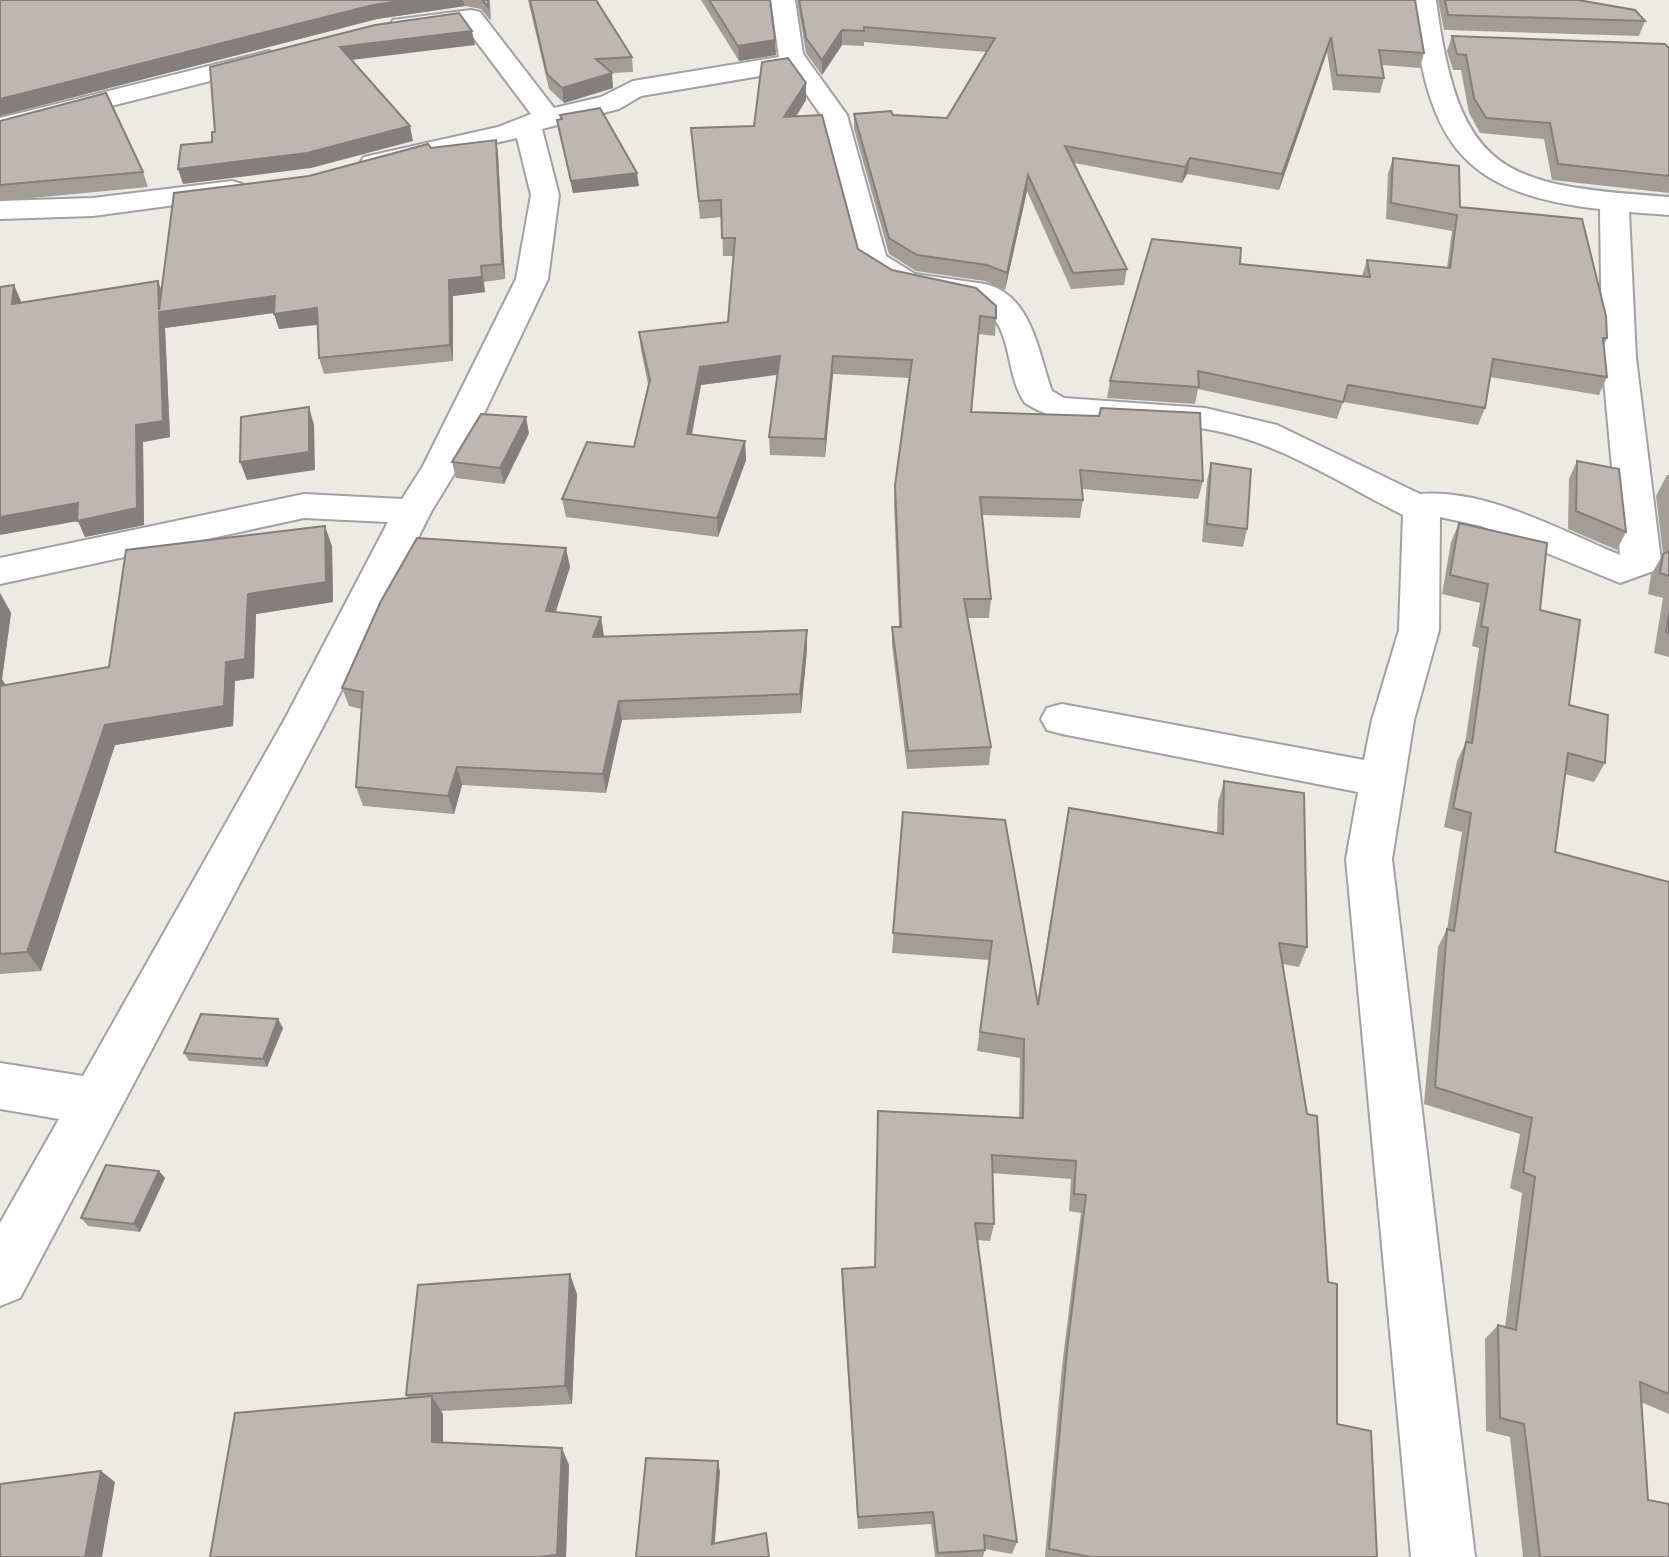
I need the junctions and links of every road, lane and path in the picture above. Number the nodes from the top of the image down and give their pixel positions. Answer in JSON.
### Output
{"nodes":[{"id":1,"x":783,"y":0,"type":"edge"},
{"id":2,"x":1424,"y":0,"type":"edge"},
{"id":3,"x":377,"y":29,"type":"edge"},
{"id":4,"x":1428,"y":40,"type":"junction"},
{"id":5,"x":1458,"y":41,"type":"edge"},
{"id":6,"x":289,"y":55,"type":"edge"},
{"id":7,"x":797,"y":62,"type":"junction"},
{"id":8,"x":537,"y":122,"type":"junction"},
{"id":9,"x":0,"y":126,"type":"edge"},
{"id":10,"x":353,"y":169,"type":"edge"},
{"id":11,"x":261,"y":187,"type":"edge"},
{"id":12,"x":1614,"y":200,"type":"junction"},
{"id":13,"x":1669,"y":206,"type":"edge"},
{"id":14,"x":0,"y":210,"type":"edge"},
{"id":15,"x":1423,"y":510,"type":"junction"},
{"id":16,"x":412,"y":512,"type":"junction"},
{"id":17,"x":0,"y":571,"type":"edge"},
{"id":18,"x":1062,"y":719,"type":"dead end"},
{"id":19,"x":1383,"y":780,"type":"junction"},
{"id":20,"x":0,"y":1086,"type":"edge"},
{"id":21,"x":97,"y":1102,"type":"junction"},
{"id":22,"x":8,"y":1251,"type":"edge"},
{"id":23,"x":1443,"y":1557,"type":"edge"}],
"edges":[{"from":1,"to":7,"type":"street"},
{"from":2,"to":4,"type":"street"},
{"from":3,"to":8,"type":"street"},
{"from":4,"to":5,"type":"street"},
{"from":4,"to":12,"type":"street"},
{"from":6,"to":9,"type":"street"},
{"from":7,"to":8,"type":"street"},
{"from":7,"to":15,"type":"street"},
{"from":8,"to":10,"type":"street"},
{"from":8,"to":16,"type":"street"},
{"from":11,"to":14,"type":"street"},
{"from":12,"to":13,"type":"street"},
{"from":12,"to":15,"type":"street"},
{"from":15,"to":19,"type":"street"},
{"from":16,"to":17,"type":"street"},
{"from":16,"to":21,"type":"street"},
{"from":18,"to":19,"type":"street"},
{"from":19,"to":23,"type":"street"},
{"from":20,"to":21,"type":"street"},
{"from":21,"to":22,"type":"street"}]}
